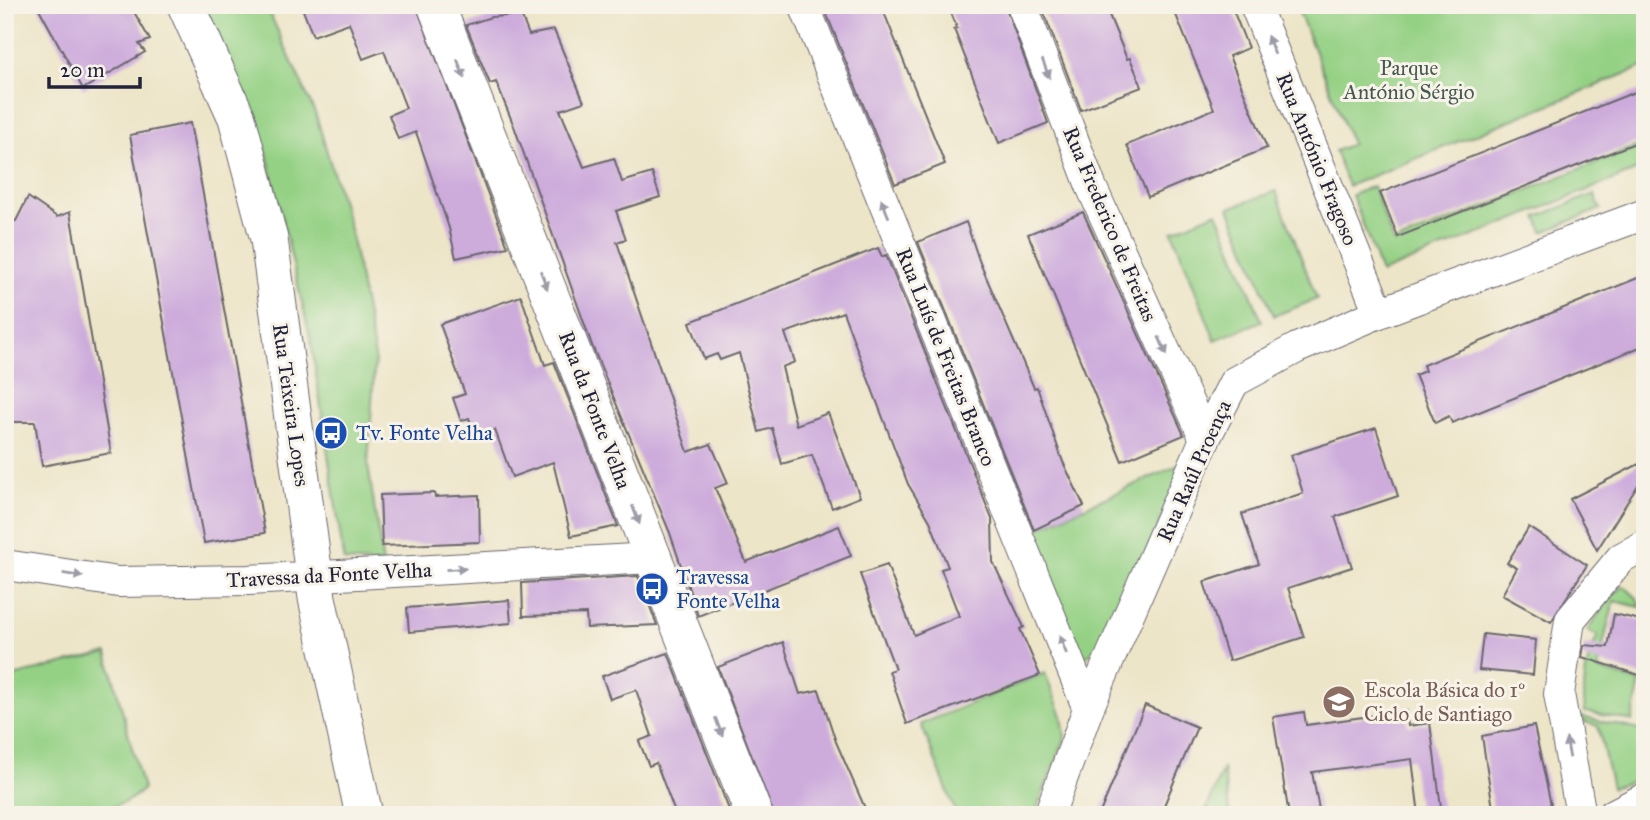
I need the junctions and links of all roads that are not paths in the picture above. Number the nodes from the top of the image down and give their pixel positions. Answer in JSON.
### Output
{"nodes":[{"id":1,"x":186,"y":5,"type":"edge"},
{"id":2,"x":436,"y":5,"type":"edge"},
{"id":3,"x":804,"y":5,"type":"edge"},
{"id":4,"x":1022,"y":5,"type":"edge"},
{"id":5,"x":1255,"y":5,"type":"edge"},
{"id":6,"x":1645,"y":214,"type":"edge"},
{"id":7,"x":1379,"y":313,"type":"junction"},
{"id":8,"x":1205,"y":439,"type":"junction"},
{"id":9,"x":1645,"y":545,"type":"edge"},
{"id":10,"x":653,"y":558,"type":"junction"},
{"id":11,"x":5,"y":565,"type":"edge"},
{"id":12,"x":314,"y":577,"type":"junction"},
{"id":13,"x":1088,"y":709,"type":"junction"},
{"id":14,"x":1645,"y":798,"type":"edge"},
{"id":15,"x":364,"y":815,"type":"edge"},
{"id":16,"x":754,"y":815,"type":"edge"},
{"id":17,"x":1049,"y":815,"type":"edge"},
{"id":18,"x":1581,"y":815,"type":"edge"},
{"id":19,"x":1612,"y":815,"type":"edge"}],
"edges":[{"from":1,"to":12,"type":"street","name":"Rua Teixeira Lopes"},
{"from":2,"to":10,"type":"street","name":"Rua da Fonte Velha","one_way":true},
{"from":13,"to":3,"type":"street","name":"Rua Luís de Freitas Branco","one_way":true},
{"from":4,"to":8,"type":"street","name":"Rua Frederico de Freitas","one_way":true},
{"from":7,"to":5,"type":"street","name":"Rua António Fragoso","one_way":true},
{"from":6,"to":7,"type":"street","name":"Rua Raúl Proença"},
{"from":7,"to":8,"type":"street","name":"Rua Raúl Proença"},
{"from":8,"to":13,"type":"street","name":"Rua Raúl Proença"},
{"from":18,"to":9,"type":"street","one_way":true},
{"from":12,"to":10,"type":"street","name":"Travessa da Fonte Velha","one_way":true},
{"from":10,"to":16,"type":"street","name":"Rua da Fonte Velha","one_way":true},
{"from":11,"to":12,"type":"street","name":"Travessa da Fonte Velha","one_way":true},
{"from":12,"to":15,"type":"street","name":"Rua Teixeira Lopes"},
{"from":13,"to":17,"type":"street","name":"Rua Raúl Proença"},
{"from":14,"to":19,"type":"street"}]}
